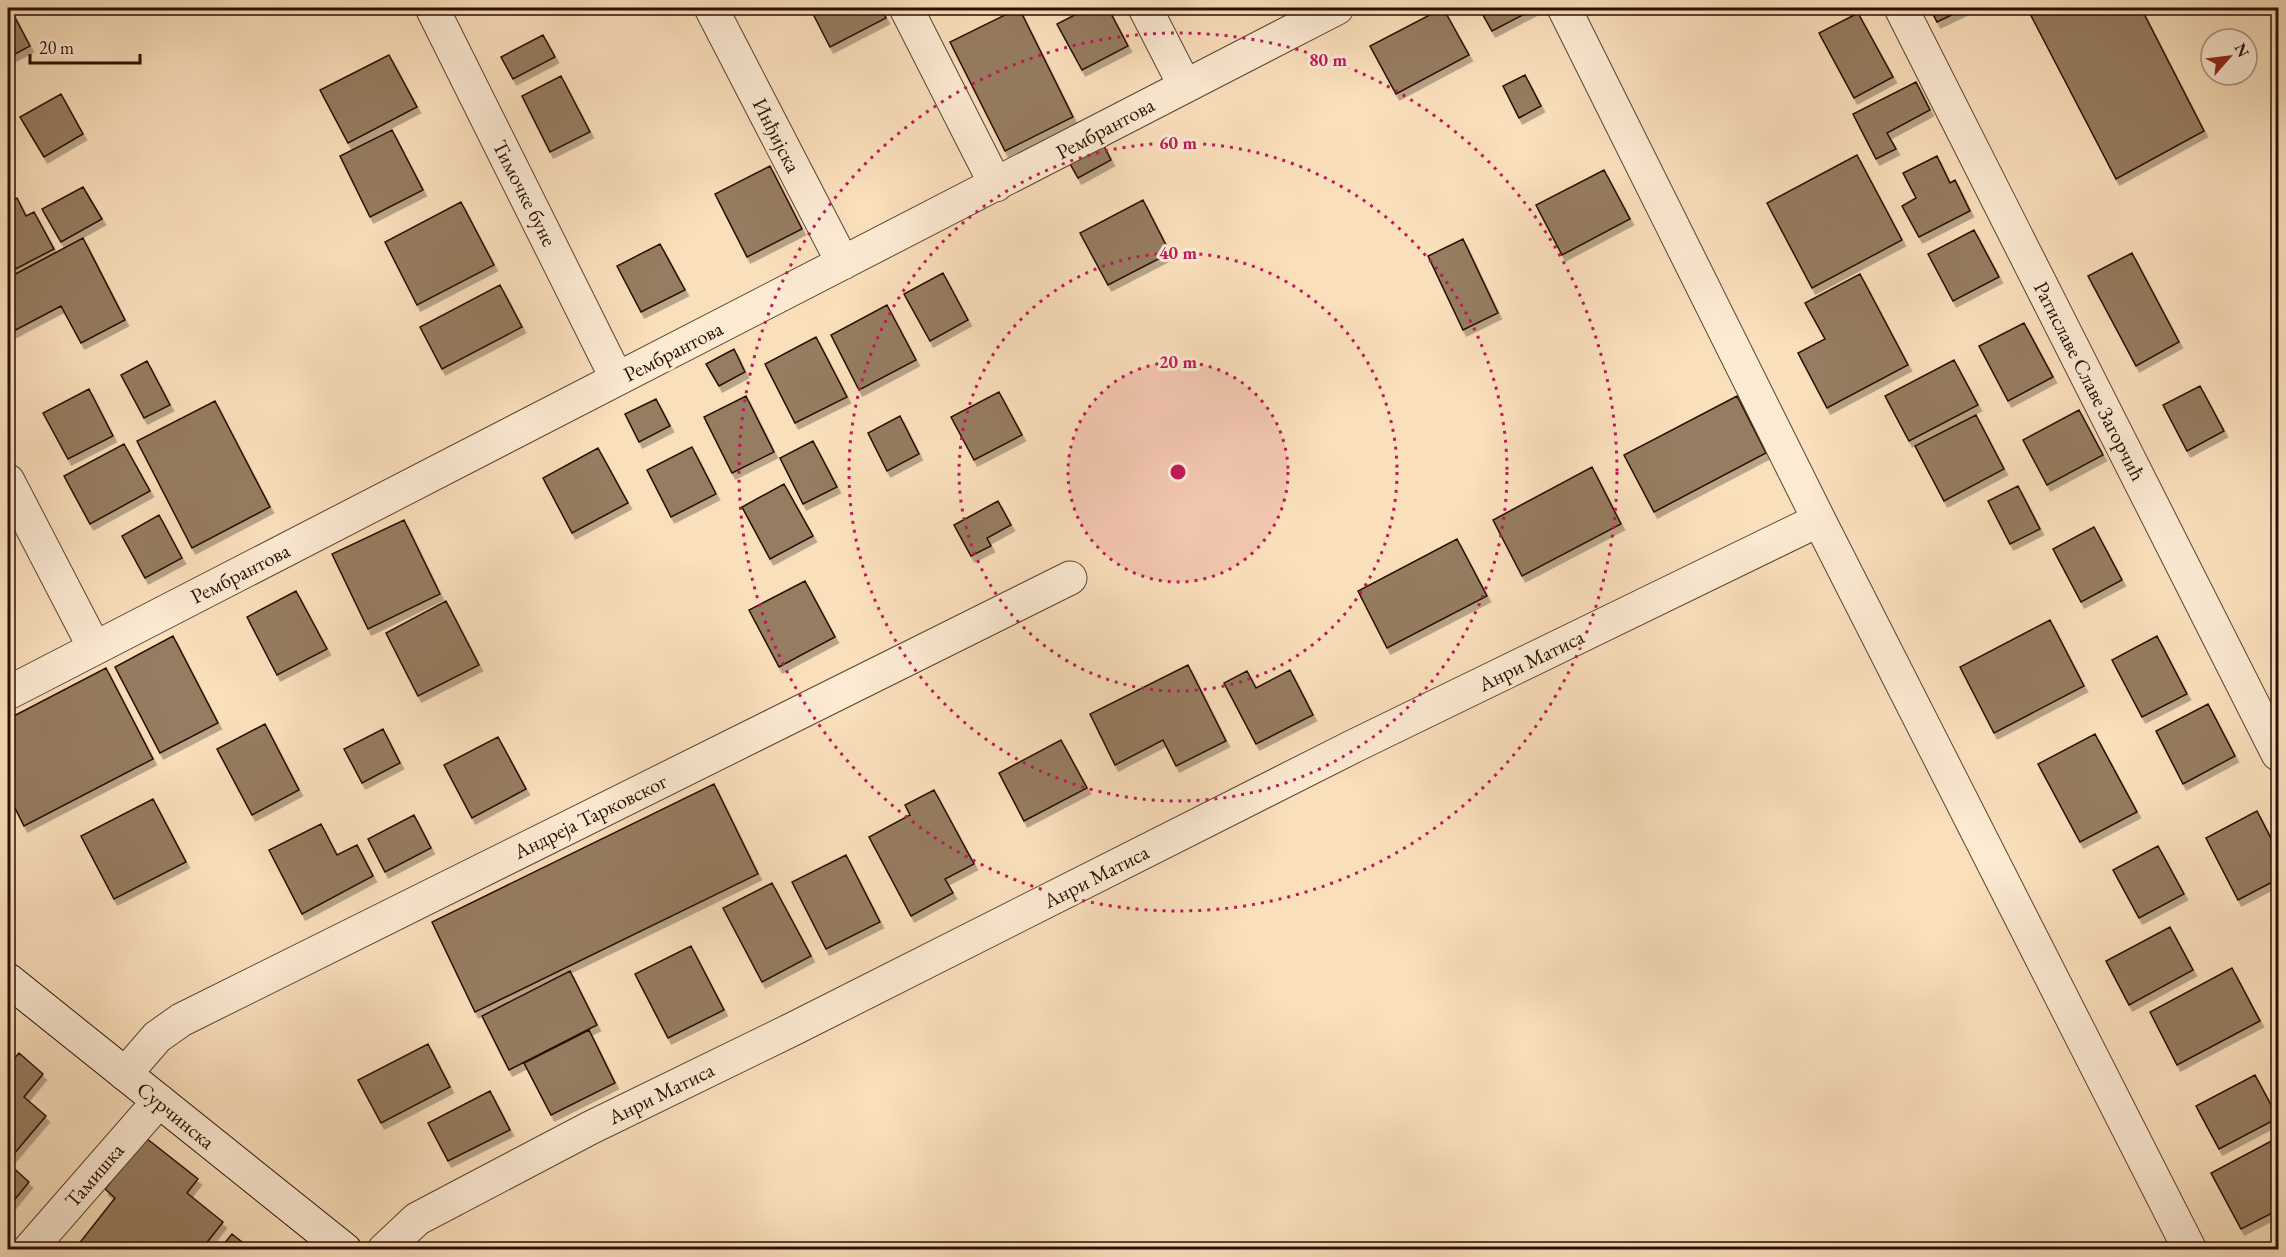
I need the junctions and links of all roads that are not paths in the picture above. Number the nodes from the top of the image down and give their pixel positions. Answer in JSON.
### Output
{"nodes":[{"id":1,"x":432,"y":8,"type":"edge"},
{"id":2,"x":711,"y":8,"type":"edge"},
{"id":3,"x":906,"y":8,"type":"edge"},
{"id":4,"x":1145,"y":8,"type":"edge"},
{"id":5,"x":1337,"y":8,"type":"edge"},
{"id":6,"x":1564,"y":8,"type":"edge"},
{"id":7,"x":1901,"y":8,"type":"edge"},
{"id":8,"x":1185,"y":86,"type":"junction"},
{"id":9,"x":996,"y":185,"type":"junction"},
{"id":10,"x":843,"y":263,"type":"junction"},
{"id":11,"x":617,"y":379,"type":"junction"},
{"id":12,"x":8,"y":481,"type":"edge"},
{"id":13,"x":1820,"y":520,"type":"junction"},
{"id":14,"x":1070,"y":578,"type":"dead end"},
{"id":15,"x":94,"y":647,"type":"junction"},
{"id":16,"x":8,"y":693,"type":"edge"},
{"id":17,"x":2278,"y":754,"type":"edge"},
{"id":18,"x":8,"y":980,"type":"edge"},
{"id":19,"x":125,"y":1074,"type":"junction"},
{"id":20,"x":159,"y":1101,"type":"junction"},
{"id":21,"x":28,"y":1250,"type":"edge"},
{"id":22,"x":345,"y":1250,"type":"edge"},
{"id":23,"x":384,"y":1250,"type":"edge"},
{"id":24,"x":2190,"y":1250,"type":"edge"}],
"edges":[{"from":1,"to":11,"type":"street","name":"Тимочке буне"},
{"from":2,"to":10,"type":"street","name":"Инђијска"},
{"from":3,"to":9,"type":"street"},
{"from":4,"to":8,"type":"street"},
{"from":5,"to":8,"type":"street","name":"Рембрантова"},
{"from":6,"to":13,"type":"street"},
{"from":7,"to":17,"type":"street","name":"Ратиславе Славе Загорчић"},
{"from":8,"to":9,"type":"street","name":"Рембрантова"},
{"from":9,"to":10,"type":"street","name":"Рембрантова"},
{"from":10,"to":11,"type":"street","name":"Рембрантова"},
{"from":11,"to":15,"type":"street","name":"Рембрантова"},
{"from":12,"to":15,"type":"street"},
{"from":13,"to":23,"type":"street","name":"Анри Матиса"},
{"from":13,"to":24,"type":"street"},
{"from":14,"to":19,"type":"street","name":"Андреја Тарковског"},
{"from":15,"to":16,"type":"street","name":"Рембрантова"},
{"from":18,"to":19,"type":"street","name":"Сурчинска"},
{"from":19,"to":20,"type":"street","name":"Сурчинска"},
{"from":20,"to":21,"type":"street","name":"Тамишка"},
{"from":20,"to":22,"type":"street","name":"Сурчинска"}]}
